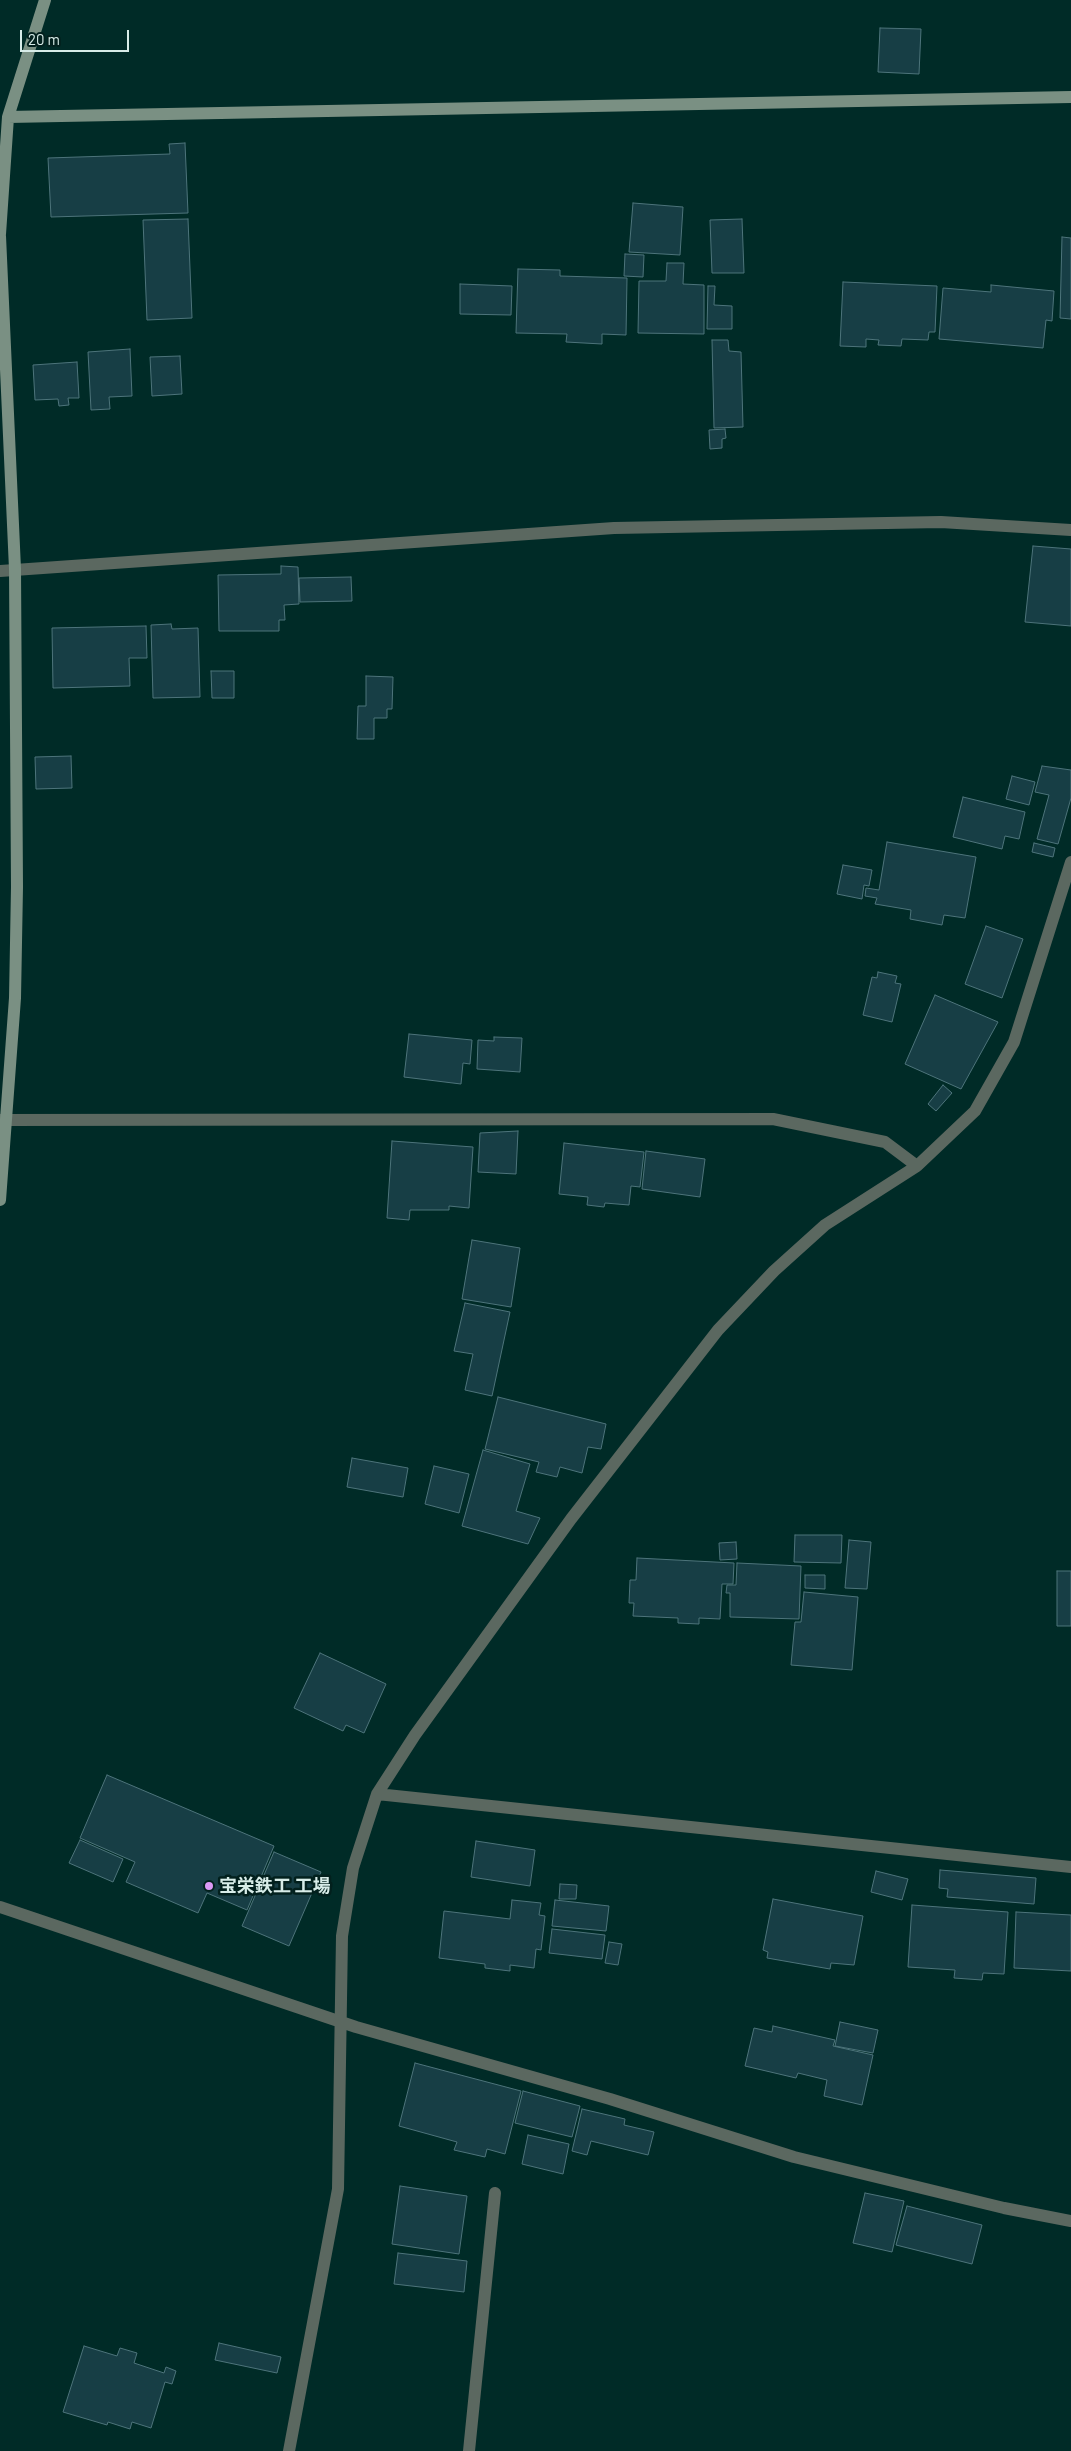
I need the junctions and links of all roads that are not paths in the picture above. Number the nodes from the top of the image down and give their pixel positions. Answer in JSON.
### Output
{"nodes":[{"id":1,"x":45,"y":0,"type":"edge"},
{"id":2,"x":1071,"y":97,"type":"edge"},
{"id":3,"x":4,"y":116,"type":"edge"},
{"id":4,"x":0,"y":235,"type":"edge"},
{"id":5,"x":1071,"y":530,"type":"edge"},
{"id":6,"x":15,"y":569,"type":"junction"},
{"id":7,"x":0,"y":571,"type":"edge"},
{"id":8,"x":1071,"y":862,"type":"edge"},
{"id":9,"x":3,"y":1120,"type":"edge"},
{"id":10,"x":917,"y":1166,"type":"junction"},
{"id":11,"x":0,"y":1200,"type":"edge"},
{"id":12,"x":377,"y":1794,"type":"junction"},
{"id":13,"x":1071,"y":1867,"type":"edge"},
{"id":14,"x":0,"y":1907,"type":"edge"},
{"id":15,"x":340,"y":2022,"type":"junction"},
{"id":16,"x":495,"y":2193,"type":"dead end"},
{"id":17,"x":1071,"y":2221,"type":"edge"},
{"id":18,"x":289,"y":2451,"type":"edge"},
{"id":19,"x":469,"y":2451,"type":"edge"}],
"edges":[{"from":1,"to":3,"type":"street"},
{"from":2,"to":3,"type":"street"},
{"from":3,"to":4,"type":"street"},
{"from":4,"to":6,"type":"street"},
{"from":5,"to":6,"type":"street"},
{"from":6,"to":7,"type":"street"},
{"from":6,"to":9,"type":"street"},
{"from":8,"to":10,"type":"street"},
{"from":9,"to":10,"type":"street"},
{"from":9,"to":11,"type":"street"},
{"from":10,"to":12,"type":"street"},
{"from":12,"to":13,"type":"street"},
{"from":12,"to":15,"type":"street"},
{"from":14,"to":15,"type":"street"},
{"from":15,"to":17,"type":"street"},
{"from":15,"to":18,"type":"street"},
{"from":16,"to":19,"type":"street"}]}
